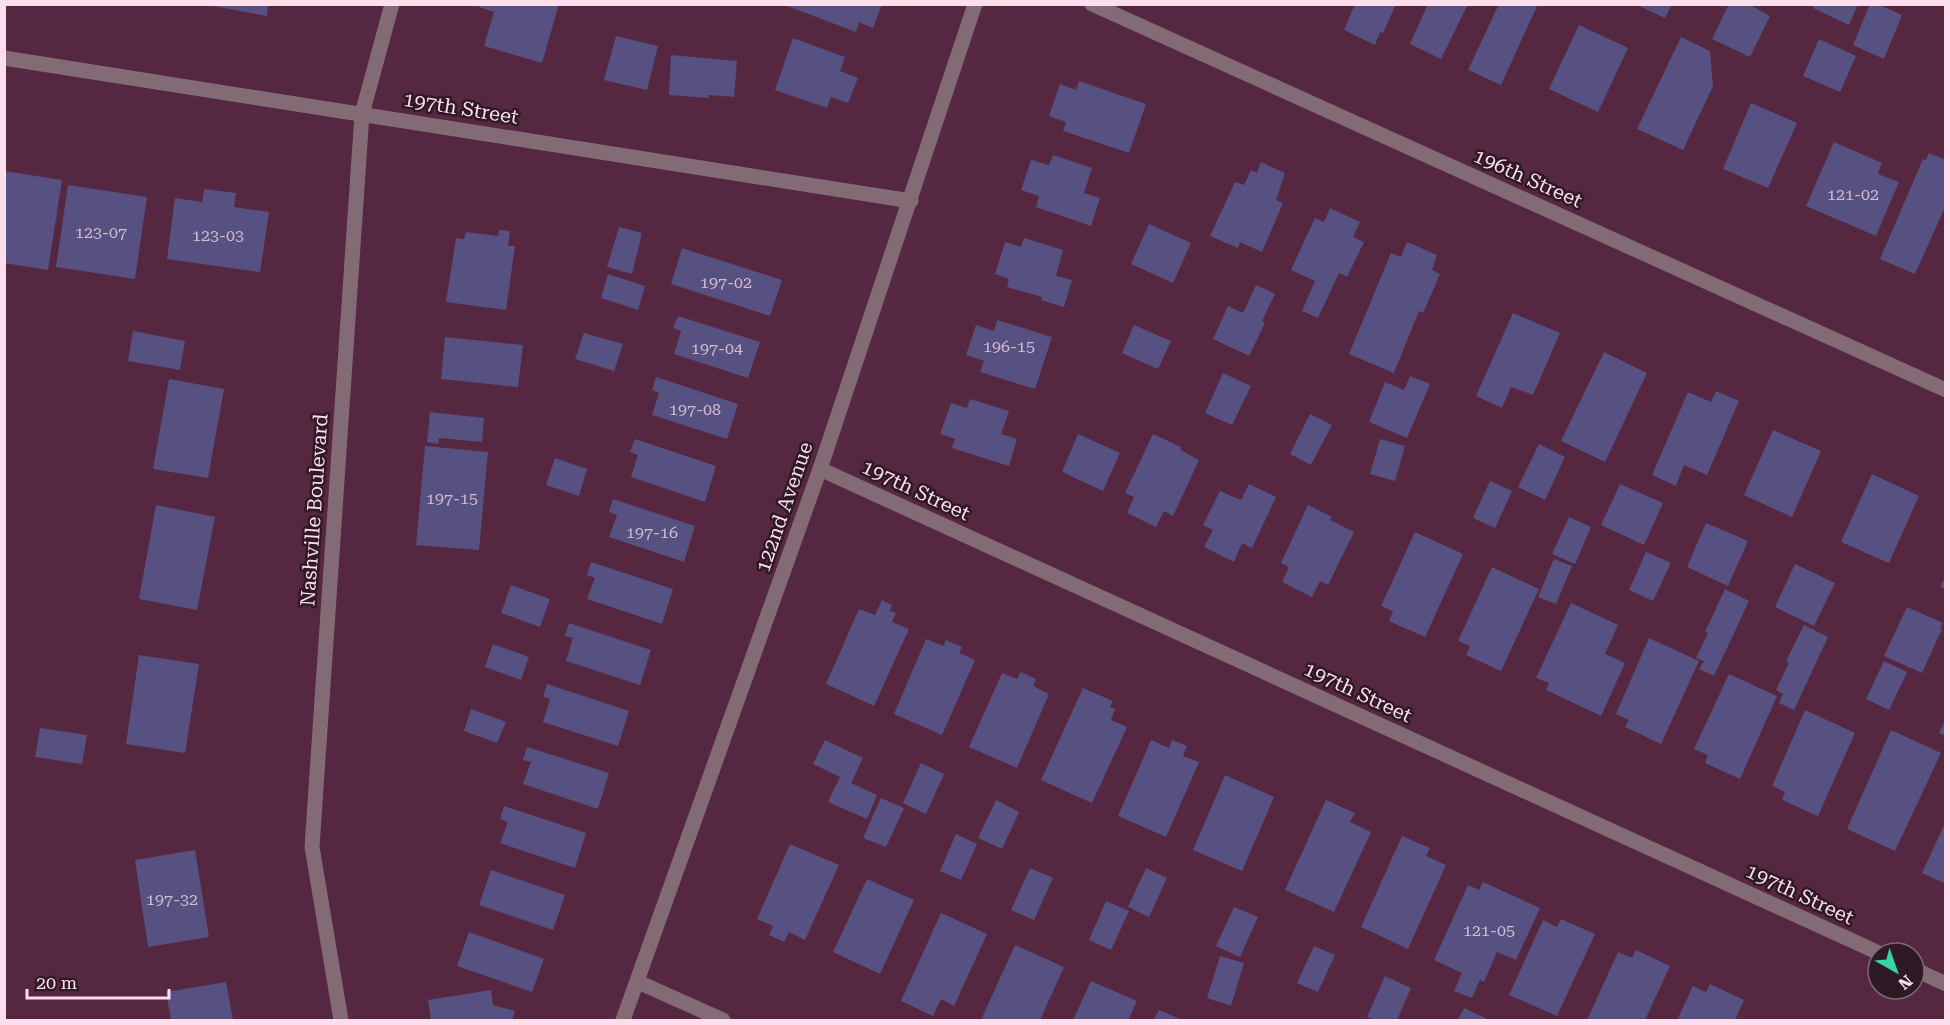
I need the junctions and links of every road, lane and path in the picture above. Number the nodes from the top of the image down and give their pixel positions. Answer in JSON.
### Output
{"nodes":[{"id":1,"x":392,"y":4,"type":"edge"},
{"id":2,"x":975,"y":4,"type":"edge"},
{"id":3,"x":1092,"y":4,"type":"edge"},
{"id":4,"x":4,"y":58,"type":"edge"},
{"id":5,"x":362,"y":114,"type":"junction"},
{"id":6,"x":911,"y":201,"type":"junction"},
{"id":7,"x":1946,"y":390,"type":"edge"},
{"id":8,"x":820,"y":469,"type":"junction"},
{"id":9,"x":1866,"y":947,"type":"edge"},
{"id":10,"x":1926,"y":975,"type":"edge"},
{"id":11,"x":638,"y":982,"type":"junction"},
{"id":12,"x":1946,"y":984,"type":"edge"},
{"id":13,"x":341,"y":1020,"type":"edge"},
{"id":14,"x":623,"y":1020,"type":"edge"},
{"id":15,"x":723,"y":1020,"type":"edge"}],
"edges":[{"from":1,"to":5,"type":"street","name":"Nashville Boulevard"},
{"from":2,"to":6,"type":"street","name":"122nd Avenue"},
{"from":3,"to":7,"type":"street","name":"196th Street"},
{"from":4,"to":5,"type":"street","name":"197th Street"},
{"from":5,"to":6,"type":"street","name":"197th Street"},
{"from":5,"to":13,"type":"street","name":"Nashville Boulevard"},
{"from":6,"to":8,"type":"street","name":"122nd Avenue"},
{"from":8,"to":9,"type":"street","name":"197th Street"},
{"from":8,"to":11,"type":"street","name":"122nd Avenue"},
{"from":10,"to":12,"type":"street"},
{"from":11,"to":14,"type":"street","name":"122nd Avenue"},
{"from":11,"to":15,"type":"street"}]}
